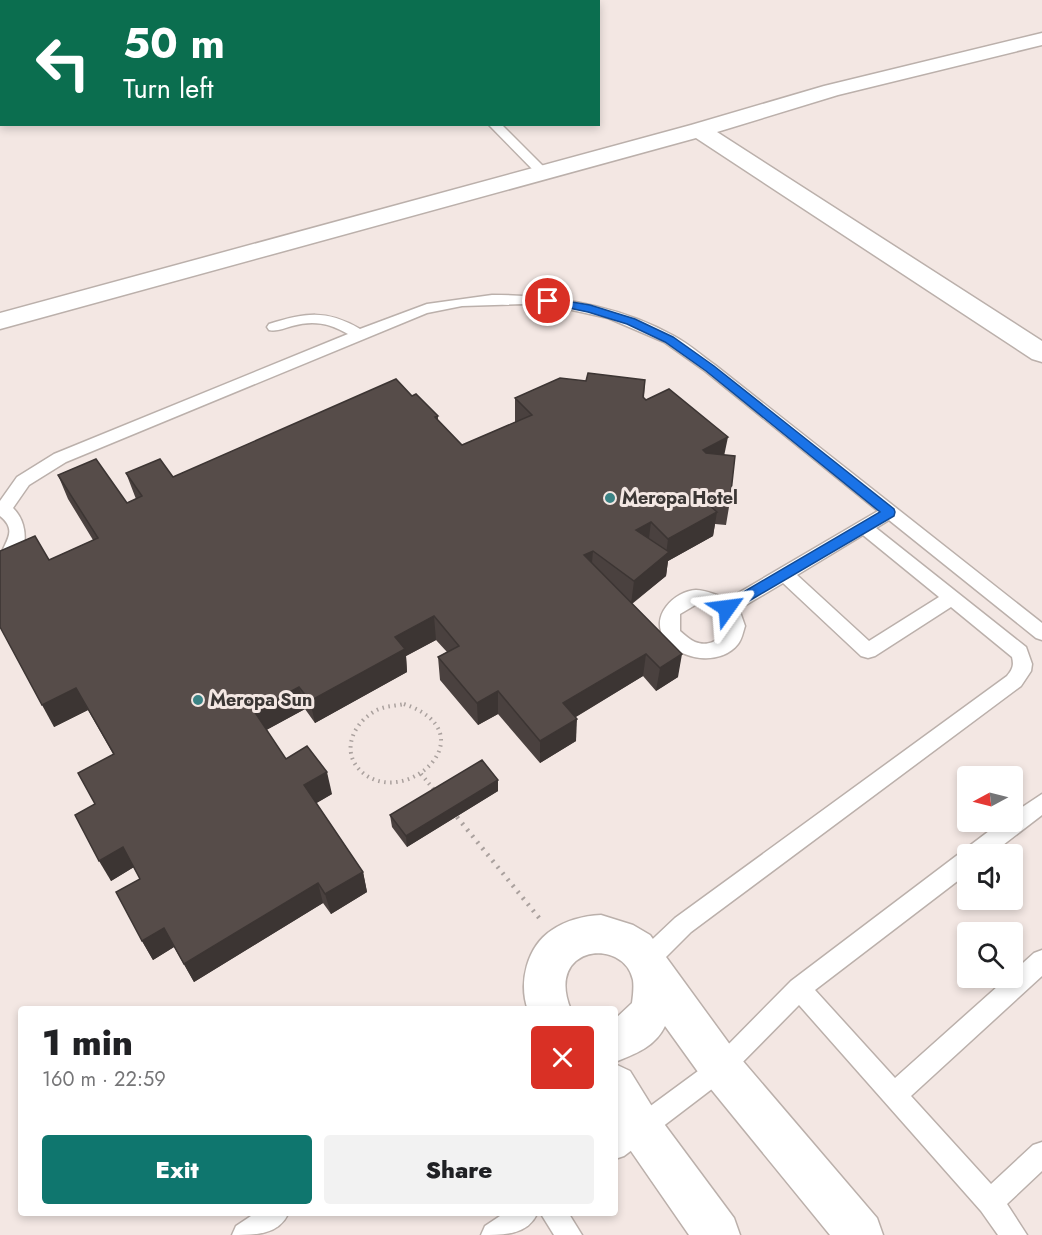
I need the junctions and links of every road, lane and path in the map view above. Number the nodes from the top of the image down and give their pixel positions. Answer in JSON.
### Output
{"nodes":[{"id":1,"x":1042,"y":39,"type":"edge"},
{"id":2,"x":496,"y":126,"type":"edge"},
{"id":3,"x":699,"y":130,"type":"junction"},
{"id":4,"x":543,"y":173,"type":"junction"},
{"id":5,"x":0,"y":321,"type":"edge"},
{"id":6,"x":274,"y":327,"type":"dead end"},
{"id":7,"x":360,"y":335,"type":"junction"},
{"id":8,"x":1042,"y":353,"type":"edge"},
{"id":9,"x":2,"y":509,"type":"edge"},
{"id":10,"x":889,"y":512,"type":"junction"},
{"id":11,"x":864,"y":527,"type":"junction"},
{"id":12,"x":0,"y":567,"type":"edge"},
{"id":13,"x":785,"y":574,"type":"junction"},
{"id":14,"x":952,"y":598,"type":"junction"},
{"id":15,"x":727,"y":608,"type":"dead end"},
{"id":16,"x":1042,"y":633,"type":"edge"},
{"id":17,"x":422,"y":774,"type":"junction"},
{"id":18,"x":441,"y":797,"type":"edge"},
{"id":19,"x":1042,"y":803,"type":"edge"},
{"id":20,"x":457,"y":817,"type":"edge"},
{"id":21,"x":988,"y":844,"type":"edge"},
{"id":22,"x":957,"y":868,"type":"edge"},
{"id":23,"x":562,"y":946,"type":"junction"},
{"id":24,"x":1042,"y":961,"type":"edge"},
{"id":25,"x":651,"y":968,"type":"junction"},
{"id":26,"x":799,"y":989,"type":"junction"},
{"id":27,"x":549,"y":1006,"type":"edge"},
{"id":28,"x":618,"y":1040,"type":"edge"},
{"id":29,"x":721,"y":1068,"type":"junction"},
{"id":30,"x":893,"y":1096,"type":"junction"},
{"id":31,"x":618,"y":1099,"type":"edge"},
{"id":32,"x":627,"y":1138,"type":"edge"},
{"id":33,"x":1042,"y":1154,"type":"edge"},
{"id":34,"x":990,"y":1202,"type":"junction"},
{"id":35,"x":272,"y":1216,"type":"edge"},
{"id":36,"x":521,"y":1216,"type":"edge"},
{"id":37,"x":555,"y":1216,"type":"edge"},
{"id":38,"x":245,"y":1235,"type":"edge"},
{"id":39,"x":494,"y":1235,"type":"edge"},
{"id":40,"x":569,"y":1235,"type":"edge"},
{"id":41,"x":717,"y":1235,"type":"edge"},
{"id":42,"x":860,"y":1235,"type":"edge"},
{"id":43,"x":1014,"y":1235,"type":"edge"}],
"edges":[{"from":1,"to":3,"type":"street"},
{"from":2,"to":4,"type":"lane"},
{"from":3,"to":4,"type":"street"},
{"from":3,"to":8,"type":"street"},
{"from":4,"to":5,"type":"street"},
{"from":6,"to":7,"type":"lane"},
{"from":7,"to":9,"type":"lane"},
{"from":7,"to":10,"type":"lane"},
{"from":9,"to":12,"type":"lane"},
{"from":10,"to":11,"type":"lane"},
{"from":10,"to":16,"type":"lane"},
{"from":11,"to":13,"type":"lane"},
{"from":11,"to":14,"type":"lane"},
{"from":13,"to":14,"type":"lane"},
{"from":13,"to":15,"type":"lane"},
{"from":14,"to":25,"type":"lane"},
{"from":17,"to":17,"type":"path"},
{"from":17,"to":18,"type":"path"},
{"from":19,"to":21,"type":"lane"},
{"from":20,"to":23,"type":"path"},
{"from":22,"to":26,"type":"lane"},
{"from":23,"to":25,"type":"street"},
{"from":23,"to":27,"type":"street"},
{"from":24,"to":30,"type":"lane"},
{"from":25,"to":28,"type":"street"},
{"from":25,"to":29,"type":"street"},
{"from":26,"to":29,"type":"lane"},
{"from":26,"to":30,"type":"lane"},
{"from":29,"to":32,"type":"lane"},
{"from":29,"to":42,"type":"street"},
{"from":30,"to":34,"type":"lane"},
{"from":31,"to":32,"type":"street"},
{"from":32,"to":41,"type":"street"},
{"from":33,"to":34,"type":"lane"},
{"from":34,"to":43,"type":"lane"},
{"from":35,"to":38,"type":"lane"},
{"from":36,"to":39,"type":"lane"},
{"from":37,"to":40,"type":"lane"}]}
